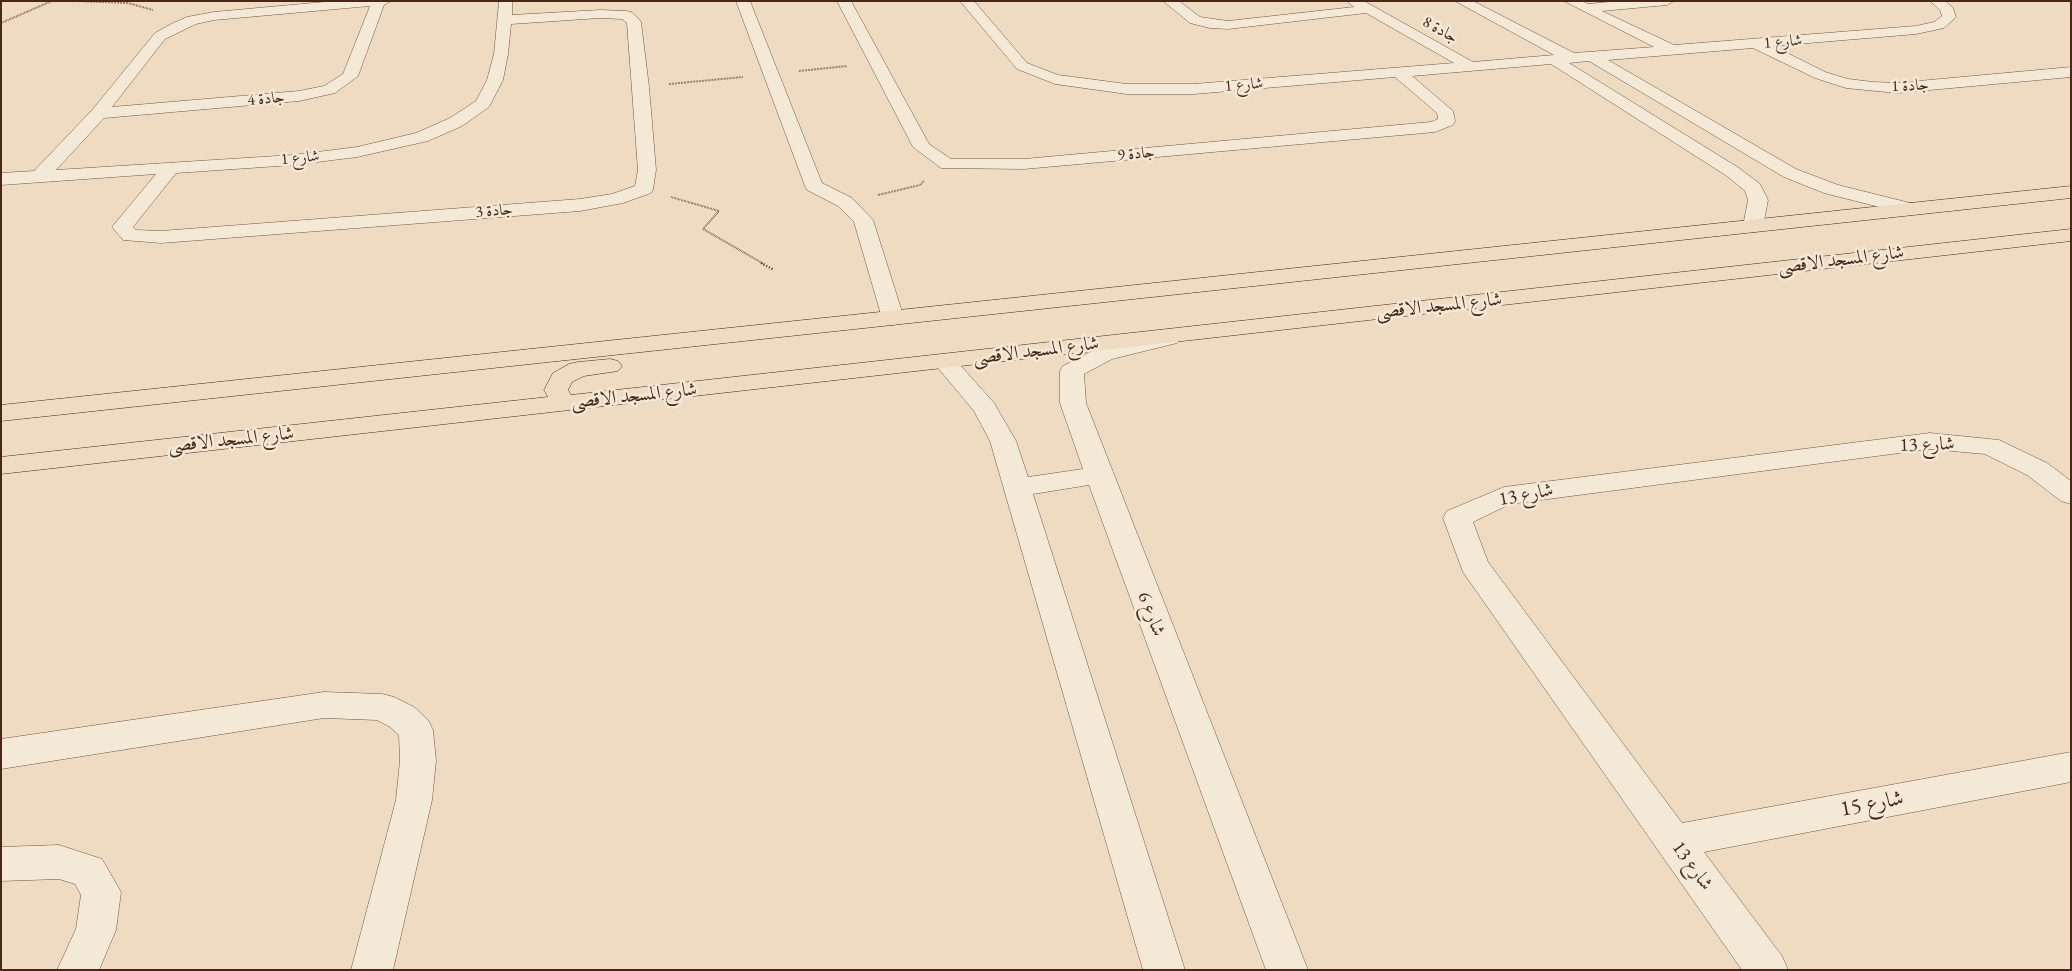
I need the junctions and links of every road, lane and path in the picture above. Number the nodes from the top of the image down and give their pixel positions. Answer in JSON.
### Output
{"nodes":[{"id":1,"x":52,"y":1,"type":"edge"},
{"id":2,"x":74,"y":1,"type":"edge"},
{"id":3,"x":384,"y":1,"type":"edge"},
{"id":4,"x":506,"y":1,"type":"edge"},
{"id":5,"x":743,"y":1,"type":"edge"},
{"id":6,"x":844,"y":1,"type":"edge"},
{"id":7,"x":967,"y":1,"type":"edge"},
{"id":8,"x":1170,"y":1,"type":"edge"},
{"id":9,"x":1354,"y":1,"type":"edge"},
{"id":10,"x":1462,"y":1,"type":"edge"},
{"id":11,"x":1572,"y":1,"type":"edge"},
{"id":12,"x":1667,"y":1,"type":"edge"},
{"id":13,"x":1937,"y":1,"type":"edge"},
{"id":14,"x":378,"y":2,"type":"edge"},
{"id":15,"x":1586,"y":8,"type":"junction"},
{"id":16,"x":1368,"y":10,"type":"junction"},
{"id":17,"x":192,"y":20,"type":"junction"},
{"id":18,"x":505,"y":20,"type":"junction"},
{"id":19,"x":1,"y":23,"type":"edge"},
{"id":20,"x":1757,"y":44,"type":"junction"},
{"id":21,"x":1672,"y":50,"type":"junction"},
{"id":22,"x":1593,"y":57,"type":"junction"},
{"id":23,"x":1573,"y":59,"type":"junction"},
{"id":24,"x":1554,"y":60,"type":"junction"},
{"id":25,"x":1468,"y":65,"type":"junction"},
{"id":26,"x":1398,"y":72,"type":"junction"},
{"id":27,"x":2071,"y":72,"type":"edge"},
{"id":28,"x":99,"y":113,"type":"junction"},
{"id":29,"x":947,"y":164,"type":"junction"},
{"id":30,"x":171,"y":168,"type":"junction"},
{"id":31,"x":40,"y":176,"type":"junction"},
{"id":32,"x":1,"y":179,"type":"edge"},
{"id":33,"x":644,"y":189,"type":"junction"},
{"id":34,"x":2071,"y":192,"type":"edge"},
{"id":35,"x":845,"y":202,"type":"junction"},
{"id":36,"x":1911,"y":208,"type":"junction"},
{"id":37,"x":2071,"y":220,"type":"edge"},
{"id":38,"x":1753,"y":226,"type":"junction"},
{"id":39,"x":2071,"y":235,"type":"edge"},
{"id":40,"x":2022,"y":240,"type":"junction"},
{"id":41,"x":774,"y":270,"type":"dead end"},
{"id":42,"x":893,"y":318,"type":"junction"},
{"id":43,"x":856,"y":322,"type":"junction"},
{"id":44,"x":1189,"y":333,"type":"junction"},
{"id":45,"x":945,"y":362,"type":"junction"},
{"id":46,"x":565,"y":404,"type":"junction"},
{"id":47,"x":1,"y":413,"type":"edge"},
{"id":48,"x":1,"y":466,"type":"edge"},
{"id":49,"x":1098,"y":476,"type":"junction"},
{"id":50,"x":1018,"y":488,"type":"junction"},
{"id":51,"x":2071,"y":494,"type":"edge"},
{"id":52,"x":1,"y":754,"type":"edge"},
{"id":53,"x":2071,"y":767,"type":"edge"},
{"id":54,"x":1673,"y":841,"type":"junction"},
{"id":55,"x":1,"y":864,"type":"edge"},
{"id":56,"x":78,"y":970,"type":"edge"},
{"id":57,"x":372,"y":970,"type":"edge"},
{"id":58,"x":1164,"y":970,"type":"edge"},
{"id":59,"x":1287,"y":970,"type":"edge"},
{"id":60,"x":1766,"y":970,"type":"edge"}],
"edges":[{"from":1,"to":19,"type":"path"},
{"from":2,"to":17,"type":"path"},
{"from":3,"to":14,"type":"street"},
{"from":4,"to":18,"type":"street","name":"شارع 1"},
{"from":5,"to":35,"type":"street"},
{"from":6,"to":29,"type":"street"},
{"from":7,"to":26,"type":"street","name":"شارع 1"},
{"from":8,"to":16,"type":"street"},
{"from":9,"to":16,"type":"street","name":"جادة 8"},
{"from":10,"to":23,"type":"street"},
{"from":11,"to":15,"type":"street"},
{"from":12,"to":15,"type":"street"},
{"from":13,"to":20,"type":"street","name":"شارع 1"},
{"from":14,"to":17,"type":"street"},
{"from":14,"to":28,"type":"street","name":"جادة 4"},
{"from":15,"to":21,"type":"street"},
{"from":16,"to":25,"type":"street","name":"جادة 8"},
{"from":17,"to":28,"type":"street"},
{"from":18,"to":30,"type":"street","name":"شارع 1"},
{"from":18,"to":33,"type":"street"},
{"from":20,"to":21,"type":"street","name":"شارع 1"},
{"from":20,"to":27,"type":"street","name":"جادة 1"},
{"from":21,"to":22,"type":"street","name":"شارع 1"},
{"from":22,"to":23,"type":"street","name":"شارع 1"},
{"from":22,"to":36,"type":"street"},
{"from":23,"to":24,"type":"street","name":"شارع 1"},
{"from":24,"to":25,"type":"street","name":"شارع 1"},
{"from":24,"to":38,"type":"street"},
{"from":25,"to":26,"type":"street","name":"شارع 1"},
{"from":26,"to":29,"type":"street","name":"جادة 9"},
{"from":28,"to":31,"type":"street"},
{"from":29,"to":35,"type":"path"},
{"from":30,"to":31,"type":"street","name":"شارع 1"},
{"from":30,"to":33,"type":"street","name":"جادة 3"},
{"from":31,"to":32,"type":"street","name":"شارع 1"},
{"from":33,"to":41,"type":"path"},
{"from":34,"to":36,"type":"main road"},
{"from":35,"to":42,"type":"street"},
{"from":36,"to":38,"type":"main road"},
{"from":37,"to":40,"type":"main road"},
{"from":38,"to":42,"type":"main road"},
{"from":39,"to":40,"type":"main road","name":"شارع المسجد الاقصى"},
{"from":40,"to":44,"type":"main road","name":"شارع المسجد الاقصى"},
{"from":42,"to":43,"type":"main road"},
{"from":43,"to":46,"type":"main road"},
{"from":43,"to":47,"type":"main road"},
{"from":44,"to":45,"type":"main road","name":"شارع المسجد الاقصى"},
{"from":44,"to":49,"type":"street","name":"شارع 6"},
{"from":45,"to":46,"type":"main road","name":"شارع المسجد الاقصى"},
{"from":45,"to":50,"type":"street"},
{"from":46,"to":48,"type":"main road","name":"شارع المسجد الاقصى"},
{"from":49,"to":50,"type":"street"},
{"from":49,"to":59,"type":"street","name":"شارع 6"},
{"from":50,"to":58,"type":"street"},
{"from":51,"to":54,"type":"street","name":"شارع 13"},
{"from":52,"to":57,"type":"street"},
{"from":53,"to":54,"type":"street","name":"شارع 15"},
{"from":54,"to":60,"type":"street","name":"شارع 13"},
{"from":55,"to":56,"type":"street"}]}
